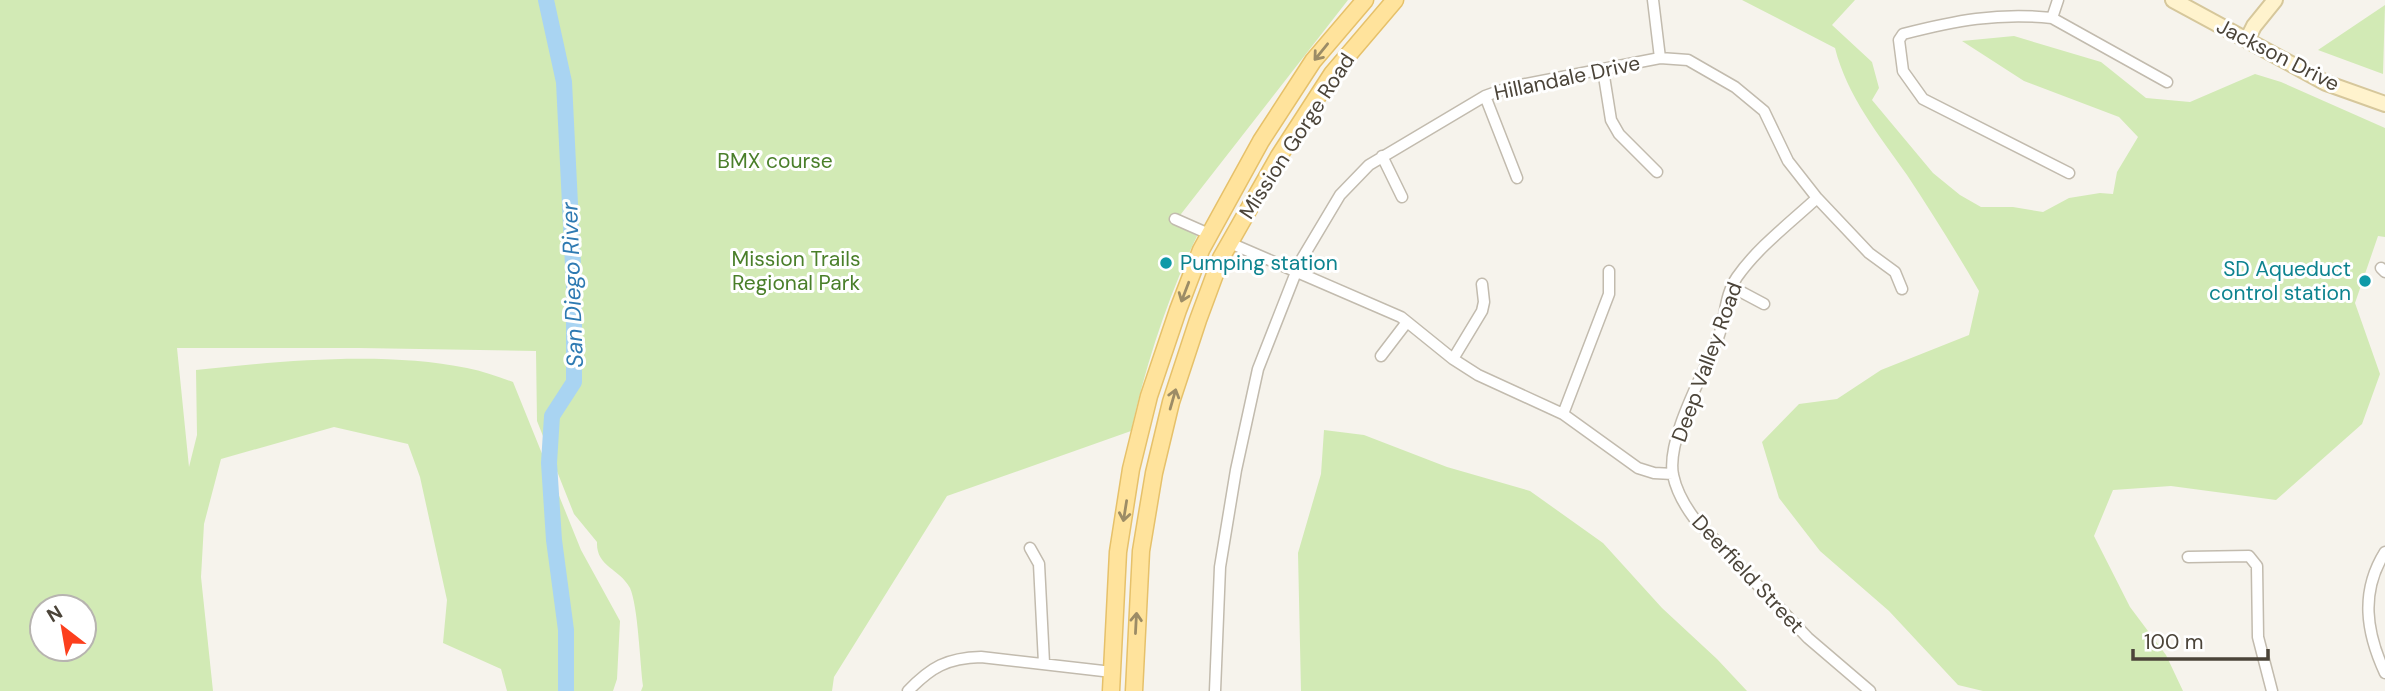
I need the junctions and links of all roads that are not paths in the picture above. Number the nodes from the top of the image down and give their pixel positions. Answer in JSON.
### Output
{"nodes":[{"id":1,"x":1365,"y":0,"type":"edge"},
{"id":2,"x":1395,"y":0,"type":"edge"},
{"id":3,"x":1653,"y":0,"type":"edge"},
{"id":4,"x":2058,"y":0,"type":"edge"},
{"id":5,"x":2173,"y":0,"type":"edge"},
{"id":6,"x":2275,"y":0,"type":"edge"},
{"id":7,"x":2052,"y":18,"type":"junction"},
{"id":8,"x":2247,"y":40,"type":"junction"},
{"id":9,"x":1660,"y":58,"type":"junction"},
{"id":10,"x":1603,"y":70,"type":"junction"},
{"id":11,"x":2168,"y":82,"type":"dead end"},
{"id":12,"x":1485,"y":96,"type":"junction"},
{"id":13,"x":2385,"y":104,"type":"edge"},
{"id":14,"x":1382,"y":156,"type":"junction"},
{"id":15,"x":1657,"y":172,"type":"dead end"},
{"id":16,"x":2069,"y":173,"type":"dead end"},
{"id":17,"x":1517,"y":178,"type":"dead end"},
{"id":18,"x":1402,"y":197,"type":"dead end"},
{"id":19,"x":1817,"y":198,"type":"junction"},
{"id":20,"x":1175,"y":219,"type":"dead end"},
{"id":21,"x":1209,"y":234,"type":"junction"},
{"id":22,"x":1230,"y":243,"type":"junction"},
{"id":23,"x":1609,"y":271,"type":"dead end"},
{"id":24,"x":1295,"y":272,"type":"junction"},
{"id":25,"x":1482,"y":284,"type":"dead end"},
{"id":26,"x":1732,"y":287,"type":"junction"},
{"id":27,"x":1902,"y":289,"type":"dead end"},
{"id":28,"x":1764,"y":304,"type":"dead end"},
{"id":29,"x":1407,"y":323,"type":"junction"},
{"id":30,"x":1381,"y":356,"type":"dead end"},
{"id":31,"x":1453,"y":359,"type":"junction"},
{"id":32,"x":1563,"y":414,"type":"junction"},
{"id":33,"x":1673,"y":474,"type":"junction"},
{"id":34,"x":1030,"y":548,"type":"dead end"},
{"id":35,"x":2385,"y":552,"type":"edge"},
{"id":36,"x":2188,"y":557,"type":"dead end"},
{"id":37,"x":1044,"y":663,"type":"junction"},
{"id":38,"x":1112,"y":672,"type":"junction"},
{"id":39,"x":2385,"y":673,"type":"edge"},
{"id":40,"x":908,"y":691,"type":"edge"},
{"id":41,"x":1111,"y":691,"type":"edge"},
{"id":42,"x":1134,"y":691,"type":"edge"},
{"id":43,"x":1215,"y":691,"type":"edge"},
{"id":44,"x":1870,"y":691,"type":"edge"},
{"id":45,"x":2272,"y":691,"type":"edge"}],
"edges":[{"from":1,"to":21,"type":"main road","name":"Mission Gorge Road","one_way":true},
{"from":2,"to":22,"type":"main road","name":"Mission Gorge Road"},
{"from":3,"to":9,"type":"street"},
{"from":4,"to":7,"type":"street"},
{"from":5,"to":8,"type":"main road","name":"Jackson Drive"},
{"from":6,"to":8,"type":"main road"},
{"from":7,"to":11,"type":"street"},
{"from":7,"to":16,"type":"street"},
{"from":8,"to":13,"type":"main road","name":"Jackson Drive"},
{"from":9,"to":10,"type":"street","name":"Hillandale Drive"},
{"from":9,"to":19,"type":"street","name":"Hillandale Drive"},
{"from":10,"to":12,"type":"street","name":"Hillandale Drive"},
{"from":10,"to":15,"type":"street"},
{"from":12,"to":14,"type":"street","name":"Hillandale Drive"},
{"from":12,"to":17,"type":"street"},
{"from":14,"to":18,"type":"street"},
{"from":14,"to":24,"type":"street","name":"Hillandale Drive"},
{"from":19,"to":26,"type":"street","name":"Deep Valley Road"},
{"from":19,"to":27,"type":"street","name":"Hillandale Drive"},
{"from":20,"to":21,"type":"street"},
{"from":21,"to":38,"type":"main road","name":"Mission Gorge Road","one_way":true},
{"from":22,"to":24,"type":"street"},
{"from":42,"to":22,"type":"main road","name":"Mission Gorge Road","one_way":true},
{"from":23,"to":32,"type":"street"},
{"from":24,"to":29,"type":"street"},
{"from":24,"to":43,"type":"street","name":"Hillandale Drive"},
{"from":25,"to":31,"type":"street"},
{"from":26,"to":28,"type":"street"},
{"from":26,"to":33,"type":"street","name":"Deep Valley Road"},
{"from":29,"to":30,"type":"street"},
{"from":29,"to":31,"type":"street"},
{"from":31,"to":32,"type":"street"},
{"from":32,"to":33,"type":"street"},
{"from":33,"to":44,"type":"street","name":"Deerfield Street"},
{"from":34,"to":37,"type":"street"},
{"from":35,"to":39,"type":"street"},
{"from":36,"to":45,"type":"street"},
{"from":37,"to":38,"type":"street"},
{"from":37,"to":40,"type":"street"},
{"from":38,"to":41,"type":"main road","name":"Mission Gorge Road"}]}
